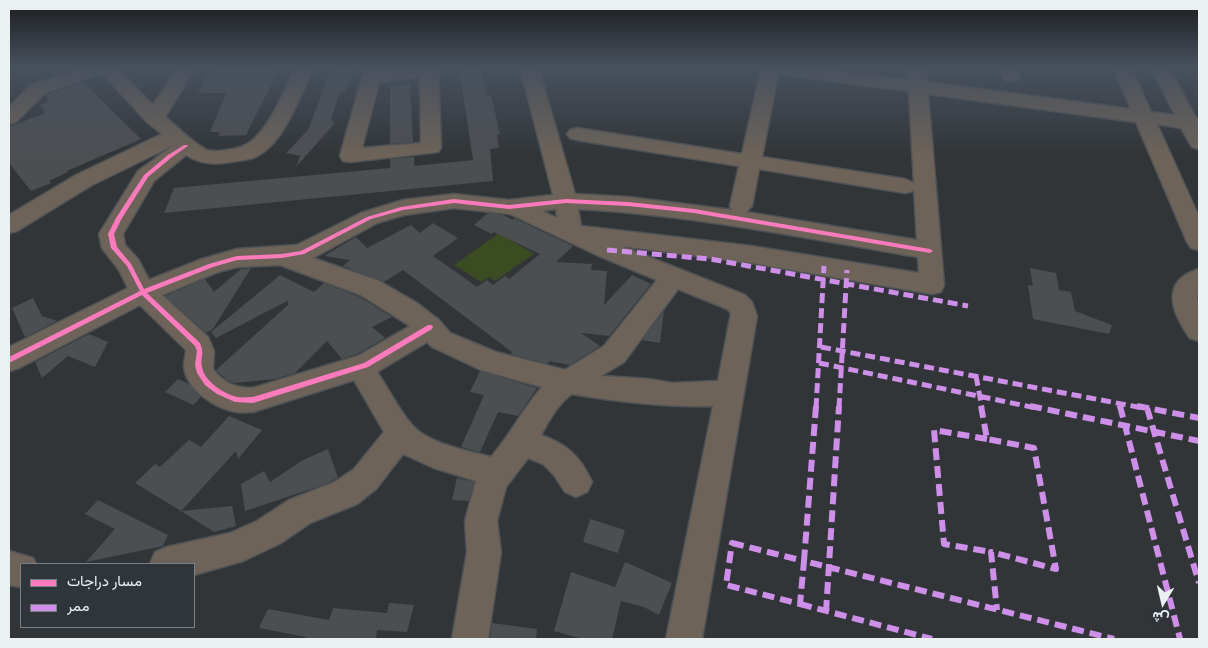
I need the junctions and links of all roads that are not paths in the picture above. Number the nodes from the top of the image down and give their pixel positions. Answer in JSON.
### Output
{"nodes":[{"id":1,"x":30,"y":97,"type":"edge"},
{"id":2,"x":134,"y":97,"type":"edge"},
{"id":3,"x":167,"y":97,"type":"edge"},
{"id":4,"x":290,"y":97,"type":"edge"},
{"id":5,"x":366,"y":97,"type":"edge"},
{"id":6,"x":430,"y":97,"type":"edge"},
{"id":7,"x":537,"y":97,"type":"edge"},
{"id":8,"x":763,"y":97,"type":"edge"},
{"id":9,"x":919,"y":97,"type":"edge"},
{"id":10,"x":1035,"y":97,"type":"edge"},
{"id":11,"x":1136,"y":97,"type":"edge"},
{"id":12,"x":1178,"y":97,"type":"edge"},
{"id":13,"x":1144,"y":116,"type":"junction"},
{"id":14,"x":9,"y":118,"type":"edge"},
{"id":15,"x":154,"y":118,"type":"junction"},
{"id":16,"x":1194,"y":123,"type":"edge"},
{"id":17,"x":577,"y":134,"type":"dead end"},
{"id":18,"x":181,"y":141,"type":"junction"},
{"id":19,"x":1199,"y":143,"type":"edge"},
{"id":20,"x":750,"y":162,"type":"junction"},
{"id":21,"x":904,"y":186,"type":"dead end"},
{"id":22,"x":566,"y":201,"type":"junction"},
{"id":23,"x":741,"y":206,"type":"dead end"},
{"id":24,"x":513,"y":207,"type":"junction"},
{"id":25,"x":9,"y":225,"type":"edge"},
{"id":26,"x":570,"y":233,"type":"junction"},
{"id":27,"x":1199,"y":242,"type":"edge"},
{"id":28,"x":930,"y":251,"type":"junction"},
{"id":29,"x":282,"y":256,"type":"junction"},
{"id":30,"x":673,"y":277,"type":"junction"},
{"id":31,"x":1199,"y":277,"type":"edge"},
{"id":32,"x":143,"y":292,"type":"junction"},
{"id":33,"x":430,"y":328,"type":"junction"},
{"id":34,"x":1199,"y":331,"type":"edge"},
{"id":35,"x":9,"y":360,"type":"edge"},
{"id":36,"x":362,"y":367,"type":"junction"},
{"id":37,"x":567,"y":382,"type":"junction"},
{"id":38,"x":730,"y":393,"type":"junction"},
{"id":39,"x":401,"y":433,"type":"junction"},
{"id":40,"x":521,"y":444,"type":"junction"},
{"id":41,"x":496,"y":473,"type":"junction"},
{"id":42,"x":576,"y":482,"type":"dead end"},
{"id":43,"x":171,"y":563,"type":"edge"},
{"id":44,"x":470,"y":639,"type":"edge"},
{"id":45,"x":684,"y":639,"type":"edge"}],
"edges":[{"from":1,"to":14,"type":"street"},
{"from":2,"to":15,"type":"street"},
{"from":3,"to":15,"type":"street"},
{"from":4,"to":18,"type":"street"},
{"from":5,"to":6,"type":"street"},
{"from":7,"to":22,"type":"street"},
{"from":8,"to":20,"type":"street"},
{"from":9,"to":28,"type":"street"},
{"from":10,"to":13,"type":"street"},
{"from":11,"to":13,"type":"street"},
{"from":12,"to":16,"type":"street"},
{"from":13,"to":16,"type":"street"},
{"from":13,"to":27,"type":"street"},
{"from":15,"to":18,"type":"street"},
{"from":16,"to":19,"type":"street"},
{"from":17,"to":20,"type":"street"},
{"from":18,"to":25,"type":"street"},
{"from":18,"to":32,"type":"street"},
{"from":20,"to":21,"type":"street"},
{"from":20,"to":23,"type":"street"},
{"from":22,"to":24,"type":"street"},
{"from":22,"to":26,"type":"street"},
{"from":22,"to":28,"type":"street"},
{"from":24,"to":26,"type":"street"},
{"from":24,"to":29,"type":"street"},
{"from":26,"to":28,"type":"street"},
{"from":26,"to":30,"type":"street"},
{"from":29,"to":32,"type":"street"},
{"from":29,"to":33,"type":"street"},
{"from":30,"to":37,"type":"street"},
{"from":30,"to":38,"type":"street"},
{"from":31,"to":34,"type":"street"},
{"from":32,"to":35,"type":"street"},
{"from":32,"to":36,"type":"street"},
{"from":33,"to":36,"type":"street"},
{"from":33,"to":37,"type":"street"},
{"from":36,"to":39,"type":"street"},
{"from":37,"to":38,"type":"street"},
{"from":37,"to":40,"type":"street"},
{"from":38,"to":45,"type":"street"},
{"from":39,"to":41,"type":"street"},
{"from":39,"to":43,"type":"street"},
{"from":40,"to":41,"type":"street"},
{"from":40,"to":42,"type":"street"},
{"from":41,"to":44,"type":"street"}]}
